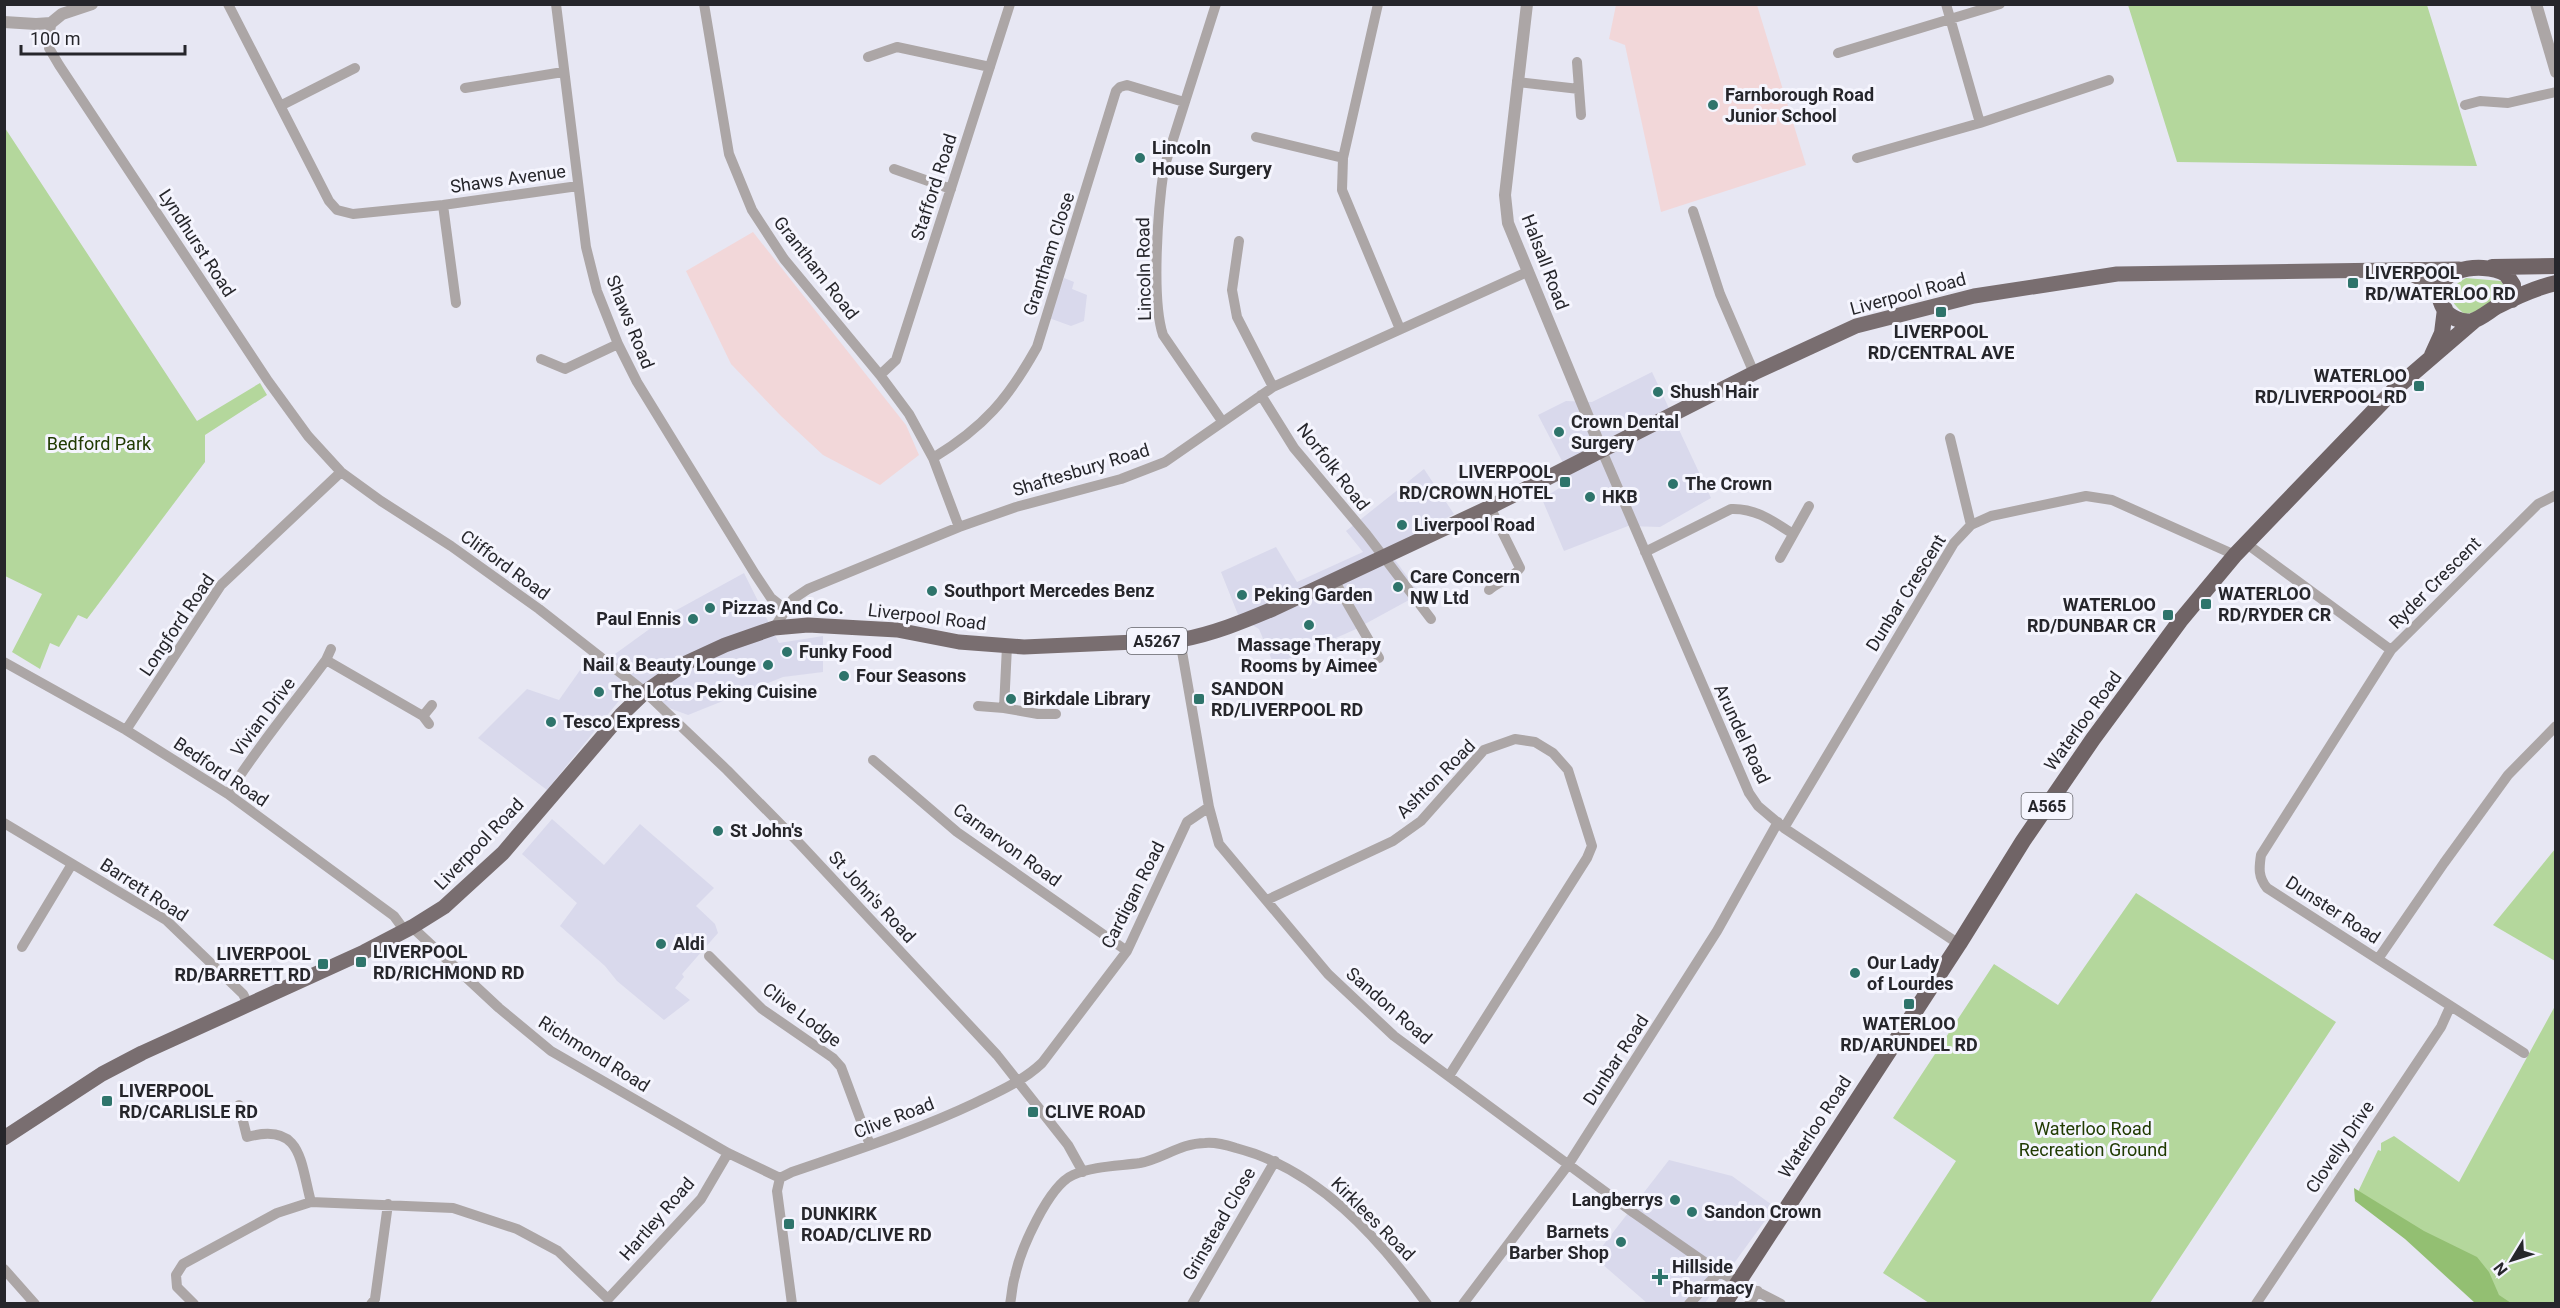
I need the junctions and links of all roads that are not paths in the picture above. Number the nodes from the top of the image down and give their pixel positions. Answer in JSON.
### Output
{"nodes":[{"id":1,"x":92,"y":4,"type":"edge"},
{"id":2,"x":228,"y":4,"type":"edge"},
{"id":3,"x":556,"y":4,"type":"edge"},
{"id":4,"x":704,"y":4,"type":"edge"},
{"id":5,"x":1010,"y":4,"type":"edge"},
{"id":6,"x":1216,"y":4,"type":"edge"},
{"id":7,"x":1378,"y":4,"type":"edge"},
{"id":8,"x":1527,"y":4,"type":"edge"},
{"id":9,"x":1946,"y":4,"type":"edge"},
{"id":10,"x":2000,"y":4,"type":"edge"},
{"id":11,"x":2536,"y":4,"type":"edge"},
{"id":12,"x":1950,"y":19,"type":"junction"},
{"id":13,"x":4,"y":22,"type":"edge"},
{"id":14,"x":51,"y":23,"type":"junction"},
{"id":15,"x":1838,"y":53,"type":"dead end"},
{"id":16,"x":868,"y":57,"type":"dead end"},
{"id":17,"x":1576,"y":62,"type":"dead end"},
{"id":18,"x":2555,"y":66,"type":"edge"},
{"id":19,"x":990,"y":67,"type":"junction"},
{"id":20,"x":355,"y":68,"type":"dead end"},
{"id":21,"x":563,"y":72,"type":"junction"},
{"id":22,"x":2109,"y":80,"type":"dead end"},
{"id":23,"x":1517,"y":82,"type":"junction"},
{"id":24,"x":465,"y":88,"type":"dead end"},
{"id":25,"x":1579,"y":89,"type":"junction"},
{"id":26,"x":2556,"y":92,"type":"edge"},
{"id":27,"x":1184,"y":102,"type":"junction"},
{"id":28,"x":282,"y":105,"type":"junction"},
{"id":29,"x":2465,"y":105,"type":"dead end"},
{"id":30,"x":1581,"y":115,"type":"dead end"},
{"id":31,"x":1980,"y":123,"type":"junction"},
{"id":32,"x":1256,"y":137,"type":"dead end"},
{"id":33,"x":1343,"y":158,"type":"junction"},
{"id":34,"x":1857,"y":158,"type":"dead end"},
{"id":35,"x":894,"y":169,"type":"dead end"},
{"id":36,"x":578,"y":186,"type":"junction"},
{"id":37,"x":951,"y":189,"type":"junction"},
{"id":38,"x":443,"y":205,"type":"junction"},
{"id":39,"x":1693,"y":211,"type":"dead end"},
{"id":40,"x":1239,"y":241,"type":"dead end"},
{"id":41,"x":2556,"y":266,"type":"edge"},
{"id":42,"x":2485,"y":268,"type":"junction"},
{"id":43,"x":2459,"y":269,"type":"junction"},
{"id":44,"x":2404,"y":271,"type":"junction"},
{"id":45,"x":1527,"y":272,"type":"junction"},
{"id":46,"x":2556,"y":283,"type":"edge"},
{"id":47,"x":2512,"y":300,"type":"junction"},
{"id":48,"x":456,"y":303,"type":"dead end"},
{"id":49,"x":2443,"y":304,"type":"junction"},
{"id":50,"x":2475,"y":320,"type":"junction"},
{"id":51,"x":1400,"y":329,"type":"junction"},
{"id":52,"x":618,"y":344,"type":"junction"},
{"id":53,"x":2431,"y":355,"type":"junction"},
{"id":54,"x":541,"y":358,"type":"dead end"},
{"id":55,"x":1754,"y":373,"type":"junction"},
{"id":56,"x":880,"y":375,"type":"junction"},
{"id":57,"x":1273,"y":387,"type":"junction"},
{"id":58,"x":1262,"y":395,"type":"junction"},
{"id":59,"x":1222,"y":421,"type":"junction"},
{"id":60,"x":1950,"y":438,"type":"dead end"},
{"id":61,"x":1602,"y":451,"type":"junction"},
{"id":62,"x":933,"y":458,"type":"junction"},
{"id":63,"x":341,"y":472,"type":"junction"},
{"id":64,"x":2556,"y":495,"type":"edge"},
{"id":65,"x":1809,"y":506,"type":"dead end"},
{"id":66,"x":1490,"y":507,"type":"junction"},
{"id":67,"x":1971,"y":525,"type":"junction"},
{"id":68,"x":958,"y":527,"type":"junction"},
{"id":69,"x":1793,"y":534,"type":"junction"},
{"id":70,"x":2241,"y":549,"type":"junction"},
{"id":71,"x":1645,"y":552,"type":"junction"},
{"id":72,"x":1384,"y":556,"type":"junction"},
{"id":73,"x":1780,"y":558,"type":"dead end"},
{"id":74,"x":1334,"y":580,"type":"junction"},
{"id":75,"x":1489,"y":590,"type":"dead end"},
{"id":76,"x":786,"y":610,"type":"junction"},
{"id":77,"x":1431,"y":619,"type":"dead end"},
{"id":78,"x":774,"y":628,"type":"junction"},
{"id":79,"x":1180,"y":640,"type":"junction"},
{"id":80,"x":1007,"y":646,"type":"junction"},
{"id":81,"x":331,"y":649,"type":"dead end"},
{"id":82,"x":2391,"y":650,"type":"junction"},
{"id":83,"x":1379,"y":658,"type":"dead end"},
{"id":84,"x":326,"y":660,"type":"junction"},
{"id":85,"x":4,"y":662,"type":"edge"},
{"id":86,"x":645,"y":692,"type":"junction"},
{"id":87,"x":432,"y":705,"type":"dead end"},
{"id":88,"x":978,"y":706,"type":"dead end"},
{"id":89,"x":1004,"y":708,"type":"junction"},
{"id":90,"x":1056,"y":714,"type":"dead end"},
{"id":91,"x":2556,"y":726,"type":"edge"},
{"id":92,"x":126,"y":730,"type":"junction"},
{"id":93,"x":873,"y":760,"type":"dead end"},
{"id":94,"x":228,"y":794,"type":"junction"},
{"id":95,"x":1209,"y":807,"type":"junction"},
{"id":96,"x":4,"y":823,"type":"edge"},
{"id":97,"x":1781,"y":825,"type":"junction"},
{"id":98,"x":72,"y":864,"type":"junction"},
{"id":99,"x":1267,"y":900,"type":"junction"},
{"id":100,"x":409,"y":929,"type":"junction"},
{"id":101,"x":1959,"y":945,"type":"junction"},
{"id":102,"x":22,"y":947,"type":"dead end"},
{"id":103,"x":1127,"y":951,"type":"junction"},
{"id":104,"x":709,"y":956,"type":"dead end"},
{"id":105,"x":2378,"y":959,"type":"junction"},
{"id":106,"x":248,"y":1004,"type":"junction"},
{"id":107,"x":2450,"y":1007,"type":"junction"},
{"id":108,"x":2524,"y":1053,"type":"dead end"},
{"id":109,"x":1449,"y":1076,"type":"junction"},
{"id":110,"x":1017,"y":1081,"type":"junction"},
{"id":111,"x":239,"y":1105,"type":"dead end"},
{"id":112,"x":5,"y":1135,"type":"edge"},
{"id":113,"x":870,"y":1145,"type":"junction"},
{"id":114,"x":728,"y":1152,"type":"junction"},
{"id":115,"x":1275,"y":1161,"type":"junction"},
{"id":116,"x":1568,"y":1165,"type":"junction"},
{"id":117,"x":1083,"y":1172,"type":"junction"},
{"id":118,"x":780,"y":1178,"type":"junction"},
{"id":119,"x":311,"y":1202,"type":"junction"},
{"id":120,"x":388,"y":1204,"type":"junction"},
{"id":121,"x":4,"y":1269,"type":"edge"},
{"id":122,"x":1719,"y":1272,"type":"junction"},
{"id":123,"x":1736,"y":1282,"type":"junction"},
{"id":124,"x":1758,"y":1291,"type":"junction"},
{"id":125,"x":608,"y":1301,"type":"edge"},
{"id":126,"x":35,"y":1304,"type":"edge"},
{"id":127,"x":194,"y":1304,"type":"edge"},
{"id":128,"x":371,"y":1304,"type":"edge"},
{"id":129,"x":792,"y":1304,"type":"edge"},
{"id":130,"x":1010,"y":1304,"type":"edge"},
{"id":131,"x":1192,"y":1304,"type":"edge"},
{"id":132,"x":1427,"y":1304,"type":"edge"},
{"id":133,"x":1463,"y":1304,"type":"edge"},
{"id":134,"x":1689,"y":1304,"type":"edge"},
{"id":135,"x":1724,"y":1304,"type":"edge"},
{"id":136,"x":1749,"y":1304,"type":"edge"},
{"id":137,"x":1781,"y":1304,"type":"edge"},
{"id":138,"x":2256,"y":1304,"type":"edge"}],
"edges":[{"from":1,"to":14,"type":"street"},
{"from":2,"to":28,"type":"street","name":"Shaws Avenue"},
{"from":3,"to":21,"type":"street","name":"Shaws Road"},
{"from":4,"to":56,"type":"street","name":"Grantham Road"},
{"from":5,"to":19,"type":"street","name":"Stafford Road"},
{"from":6,"to":27,"type":"street","name":"Lincoln Road"},
{"from":7,"to":33,"type":"street"},
{"from":8,"to":23,"type":"street","name":"Halsall Road"},
{"from":9,"to":12,"type":"street"},
{"from":10,"to":12,"type":"street"},
{"from":11,"to":18,"type":"street"},
{"from":12,"to":15,"type":"street"},
{"from":12,"to":31,"type":"street"},
{"from":13,"to":14,"type":"street"},
{"from":14,"to":63,"type":"street","name":"Lyndhurst Road"},
{"from":16,"to":19,"type":"street"},
{"from":17,"to":25,"type":"street"},
{"from":19,"to":37,"type":"street","name":"Stafford Road"},
{"from":20,"to":28,"type":"street"},
{"from":21,"to":24,"type":"street"},
{"from":21,"to":36,"type":"street","name":"Shaws Road"},
{"from":22,"to":31,"type":"street"},
{"from":23,"to":25,"type":"street"},
{"from":23,"to":45,"type":"street","name":"Halsall Road"},
{"from":25,"to":30,"type":"street"},
{"from":26,"to":29,"type":"street"},
{"from":27,"to":59,"type":"street","name":"Lincoln Road"},
{"from":27,"to":62,"type":"street","name":"Grantham Close"},
{"from":28,"to":38,"type":"street","name":"Shaws Avenue"},
{"from":31,"to":34,"type":"street"},
{"from":32,"to":33,"type":"street"},
{"from":33,"to":51,"type":"street"},
{"from":35,"to":37,"type":"street"},
{"from":36,"to":38,"type":"street","name":"Shaws Avenue"},
{"from":36,"to":52,"type":"street","name":"Shaws Road"},
{"from":37,"to":56,"type":"street","name":"Stafford Road"},
{"from":38,"to":48,"type":"street","name":"Shaws Avenue"},
{"from":39,"to":55,"type":"street"},
{"from":40,"to":57,"type":"street"},
{"from":41,"to":42,"type":"highway"},
{"from":42,"to":43,"type":"highway"},
{"from":42,"to":47,"type":"highway"},
{"from":43,"to":44,"type":"main road","name":"Liverpool Road","number":"A5267"},
{"from":43,"to":49,"type":"highway","number":"A565"},
{"from":44,"to":49,"type":"main road","name":"Liverpool Road","number":"A5267"},
{"from":44,"to":55,"type":"main road","name":"Liverpool Road","number":"A5267"},
{"from":45,"to":51,"type":"street","name":"Shaftesbury Road"},
{"from":45,"to":61,"type":"street","name":"Halsall Road"},
{"from":46,"to":47,"type":"highway","number":"A565"},
{"from":47,"to":50,"type":"highway","number":"A565"},
{"from":49,"to":50,"type":"highway"},
{"from":49,"to":53,"type":"highway","name":"Waterloo Road","number":"A565"},
{"from":50,"to":53,"type":"highway","name":"Waterloo Road","number":"A565"},
{"from":51,"to":57,"type":"street","name":"Shaftesbury Road"},
{"from":52,"to":54,"type":"street"},
{"from":52,"to":76,"type":"street","name":"Shaws Road"},
{"from":53,"to":70,"type":"highway","name":"Waterloo Road","number":"A565"},
{"from":55,"to":61,"type":"main road","name":"Liverpool Road","number":"A5267"},
{"from":56,"to":62,"type":"street","name":"Grantham Road"},
{"from":57,"to":58,"type":"street","name":"Shaftesbury Road"},
{"from":58,"to":59,"type":"street","name":"Shaftesbury Road"},
{"from":58,"to":72,"type":"street","name":"Norfolk Road"},
{"from":59,"to":68,"type":"street","name":"Shaftesbury Road"},
{"from":60,"to":67,"type":"street"},
{"from":61,"to":66,"type":"main road","name":"Liverpool Road","number":"A5267"},
{"from":61,"to":71,"type":"street","name":"Arundel Road"},
{"from":62,"to":68,"type":"street","name":"Grantham Road"},
{"from":63,"to":86,"type":"street","name":"Clifford Road"},
{"from":63,"to":92,"type":"street","name":"Longford Road"},
{"from":64,"to":82,"type":"street","name":"Ryder Crescent"},
{"from":65,"to":69,"type":"street"},
{"from":66,"to":72,"type":"main road","name":"Liverpool Road","number":"A5267"},
{"from":66,"to":75,"type":"street"},
{"from":67,"to":70,"type":"street","name":"Dunbar Crescent"},
{"from":67,"to":97,"type":"street","name":"Dunbar Crescent"},
{"from":68,"to":76,"type":"street","name":"Shaftesbury Road"},
{"from":69,"to":71,"type":"street"},
{"from":69,"to":73,"type":"street"},
{"from":70,"to":82,"type":"street","name":"Ryder Crescent"},
{"from":70,"to":101,"type":"highway","name":"Waterloo Road","number":"A565"},
{"from":71,"to":97,"type":"street","name":"Arundel Road"},
{"from":72,"to":74,"type":"main road","name":"Liverpool Road","number":"A5267"},
{"from":72,"to":77,"type":"street","name":"Norfolk Road"},
{"from":74,"to":79,"type":"main road","name":"Liverpool Road","number":"A5267"},
{"from":74,"to":83,"type":"street"},
{"from":76,"to":78,"type":"street","name":"Shaftesbury Road"},
{"from":78,"to":80,"type":"main road","name":"Liverpool Road","number":"A5267"},
{"from":78,"to":86,"type":"main road","name":"Liverpool Road","number":"A5267"},
{"from":79,"to":80,"type":"main road","name":"Liverpool Road","number":"A5267"},
{"from":79,"to":95,"type":"street","name":"Sandon Road"},
{"from":80,"to":89,"type":"street"},
{"from":81,"to":84,"type":"street","name":"Vivian Drive"},
{"from":82,"to":105,"type":"street","name":"Dunster Road"},
{"from":84,"to":87,"type":"street"},
{"from":84,"to":94,"type":"street","name":"Vivian Drive"},
{"from":85,"to":92,"type":"street","name":"Bedford Road"},
{"from":86,"to":100,"type":"main road","name":"Liverpool Road","number":"A5267"},
{"from":86,"to":110,"type":"street","name":"St John's Road"},
{"from":88,"to":89,"type":"street"},
{"from":89,"to":90,"type":"street"},
{"from":91,"to":105,"type":"street"},
{"from":92,"to":94,"type":"street","name":"Bedford Road"},
{"from":93,"to":103,"type":"street","name":"Carnarvon Road"},
{"from":94,"to":100,"type":"street","name":"Bedford Road"},
{"from":95,"to":99,"type":"street","name":"Sandon Road"},
{"from":95,"to":103,"type":"street","name":"Cardigan Road"},
{"from":96,"to":98,"type":"street","name":"Barrett Road"},
{"from":97,"to":101,"type":"street","name":"Arundel Road"},
{"from":97,"to":116,"type":"street","name":"Dunbar Road"},
{"from":98,"to":102,"type":"street"},
{"from":98,"to":106,"type":"street","name":"Barrett Road"},
{"from":99,"to":109,"type":"street","name":"Sandon Road"},
{"from":99,"to":109,"type":"street","name":"Ashton Road"},
{"from":100,"to":106,"type":"main road","name":"Liverpool Road","number":"A5267"},
{"from":100,"to":114,"type":"street","name":"Richmond Road"},
{"from":101,"to":123,"type":"highway","name":"Waterloo Road","number":"A565"},
{"from":103,"to":110,"type":"street","name":"Cardigan Road"},
{"from":104,"to":113,"type":"street","name":"Clive Lodge"},
{"from":105,"to":107,"type":"street","name":"Dunster Road"},
{"from":106,"to":112,"type":"main road","name":"Liverpool Road","number":"A5267"},
{"from":107,"to":108,"type":"street","name":"Dunster Road"},
{"from":107,"to":138,"type":"street","name":"Clovelly Drive"},
{"from":109,"to":116,"type":"street","name":"Sandon Road"},
{"from":110,"to":113,"type":"street","name":"Clive Road"},
{"from":110,"to":117,"type":"street"},
{"from":111,"to":119,"type":"street"},
{"from":113,"to":118,"type":"street","name":"Clive Road"},
{"from":114,"to":118,"type":"street","name":"Richmond Road"},
{"from":114,"to":125,"type":"street","name":"Hartley Road"},
{"from":115,"to":117,"type":"street","name":"Kirklees Road"},
{"from":115,"to":131,"type":"street","name":"Grinstead Close"},
{"from":115,"to":132,"type":"street","name":"Kirklees Road"},
{"from":116,"to":122,"type":"street","name":"Sandon Road"},
{"from":116,"to":133,"type":"street","name":"Dunbar Road"},
{"from":117,"to":130,"type":"street"},
{"from":118,"to":129,"type":"street"},
{"from":119,"to":120,"type":"street"},
{"from":119,"to":127,"type":"street"},
{"from":120,"to":125,"type":"street"},
{"from":120,"to":128,"type":"street"},
{"from":121,"to":126,"type":"street"},
{"from":122,"to":123,"type":"street","name":"Sandon Road"},
{"from":122,"to":134,"type":"street"},
{"from":123,"to":124,"type":"street","name":"Sandon Road"},
{"from":123,"to":135,"type":"highway","name":"Waterloo Road","number":"A565"},
{"from":124,"to":136,"type":"street"},
{"from":124,"to":137,"type":"street","name":"Sandon Road"}]}
